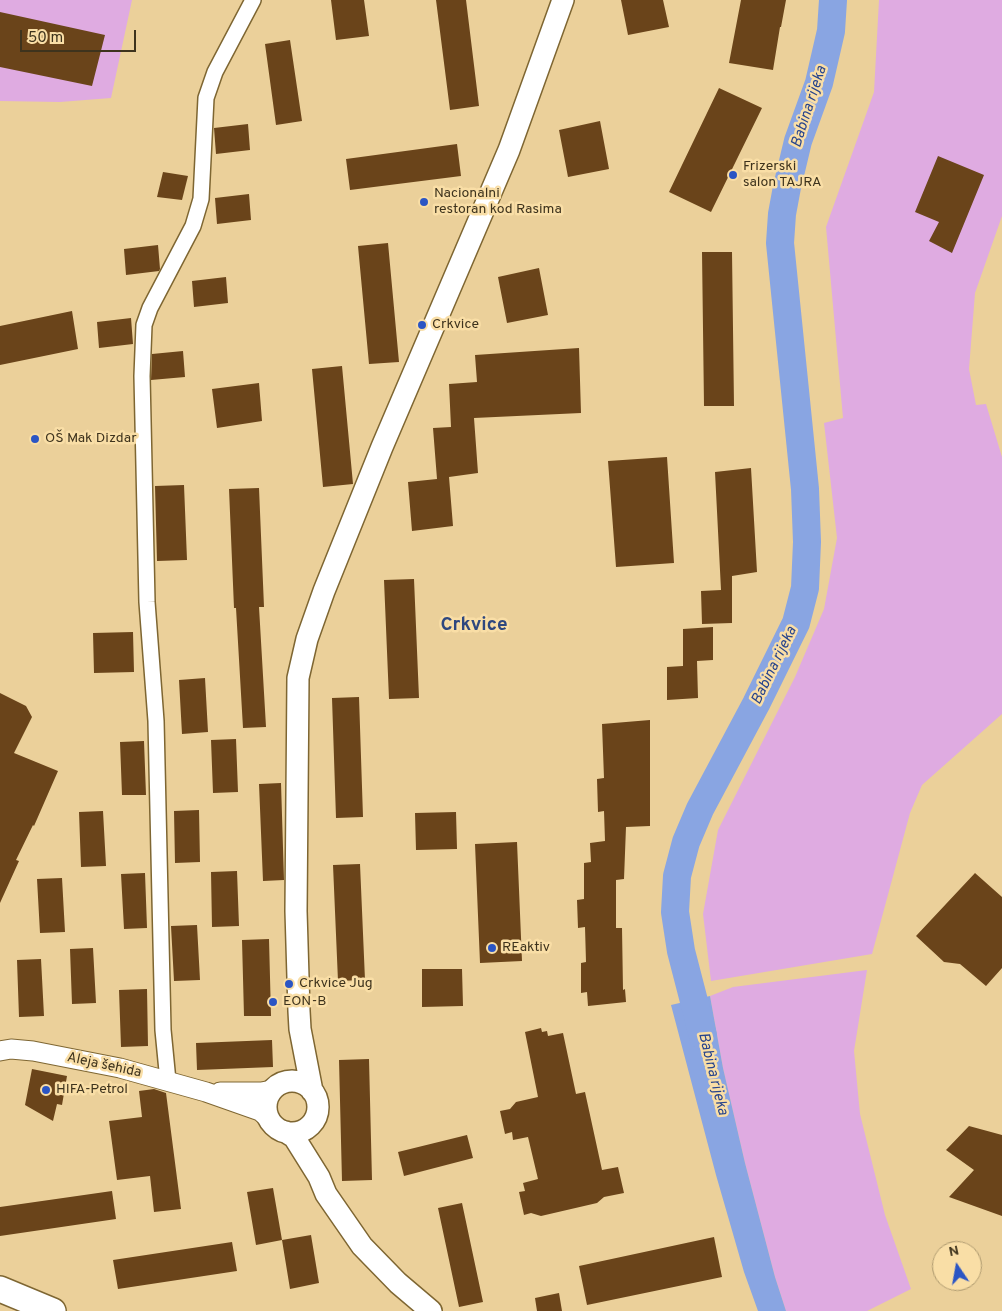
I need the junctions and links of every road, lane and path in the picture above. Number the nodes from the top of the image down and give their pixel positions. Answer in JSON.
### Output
{"nodes":[{"id":1,"x":252,"y":0,"type":"edge"},
{"id":2,"x":563,"y":0,"type":"edge"},
{"id":3,"x":300,"y":1029,"type":"junction"},
{"id":4,"x":0,"y":1051,"type":"edge"},
{"id":5,"x":168,"y":1080,"type":"junction"},
{"id":6,"x":277,"y":1087,"type":"junction"},
{"id":7,"x":312,"y":1091,"type":"junction"},
{"id":8,"x":206,"y":1092,"type":"junction"},
{"id":9,"x":269,"y":1118,"type":"junction"},
{"id":10,"x":312,"y":1122,"type":"junction"},
{"id":11,"x":286,"y":1132,"type":"junction"},
{"id":12,"x":319,"y":1177,"type":"junction"},
{"id":13,"x":0,"y":1289,"type":"edge"},
{"id":14,"x":53,"y":1311,"type":"edge"},
{"id":15,"x":432,"y":1311,"type":"edge"}],
"edges":[{"from":1,"to":5,"type":"street"},
{"from":2,"to":3,"type":"main road"},
{"from":3,"to":6,"type":"main road"},
{"from":3,"to":7,"type":"main road"},
{"from":4,"to":5,"type":"street","name":"Aleja šehida"},
{"from":5,"to":8,"type":"street","name":"Aleja šehida"},
{"from":6,"to":7,"type":"main road"},
{"from":6,"to":8,"type":"street","name":"Aleja šehida"},
{"from":6,"to":9,"type":"main road"},
{"from":7,"to":10,"type":"main road"},
{"from":8,"to":9,"type":"street","name":"Aleja šehida"},
{"from":9,"to":11,"type":"main road"},
{"from":10,"to":11,"type":"main road"},
{"from":10,"to":12,"type":"main road"},
{"from":11,"to":12,"type":"main road"},
{"from":12,"to":15,"type":"main road"},
{"from":13,"to":14,"type":"highway"}]}
